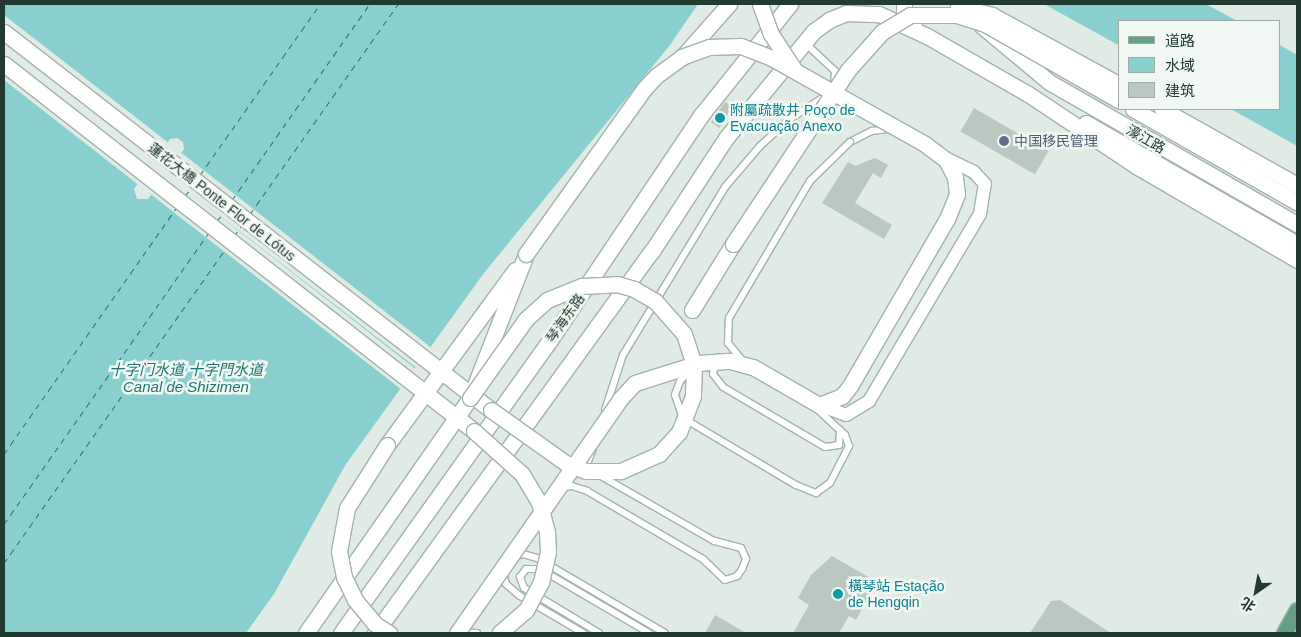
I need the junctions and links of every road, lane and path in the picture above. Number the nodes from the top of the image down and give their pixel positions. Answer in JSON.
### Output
{"nodes":[{"id":1,"x":729,"y":4,"type":"edge"},
{"id":2,"x":760,"y":4,"type":"edge"},
{"id":3,"x":790,"y":4,"type":"edge"},
{"id":4,"x":956,"y":4,"type":"edge"},
{"id":5,"x":907,"y":10,"type":"edge"},
{"id":6,"x":4,"y":32,"type":"edge"},
{"id":7,"x":927,"y":36,"type":"junction"},
{"id":8,"x":804,"y":43,"type":"junction"},
{"id":9,"x":682,"y":57,"type":"junction"},
{"id":10,"x":4,"y":64,"type":"edge"},
{"id":11,"x":797,"y":72,"type":"junction"},
{"id":12,"x":1118,"y":84,"type":"edge"},
{"id":13,"x":1028,"y":94,"type":"junction"},
{"id":14,"x":1118,"y":100,"type":"edge"},
{"id":15,"x":1135,"y":110,"type":"edge"},
{"id":16,"x":1164,"y":110,"type":"edge"},
{"id":17,"x":888,"y":129,"type":"dead end"},
{"id":18,"x":1139,"y":144,"type":"junction"},
{"id":19,"x":940,"y":155,"type":"junction"},
{"id":20,"x":1297,"y":185,"type":"edge"},
{"id":21,"x":1297,"y":202,"type":"edge"},
{"id":22,"x":226,"y":205,"type":"junction"},
{"id":23,"x":1297,"y":224,"type":"edge"},
{"id":24,"x":210,"y":225,"type":"junction"},
{"id":25,"x":1297,"y":244,"type":"edge"},
{"id":26,"x":526,"y":254,"type":"junction"},
{"id":27,"x":1297,"y":260,"type":"edge"},
{"id":28,"x":692,"y":310,"type":"dead end"},
{"id":29,"x":720,"y":361,"type":"junction"},
{"id":30,"x":698,"y":363,"type":"junction"},
{"id":31,"x":753,"y":367,"type":"junction"},
{"id":32,"x":470,"y":398,"type":"junction"},
{"id":33,"x":814,"y":403,"type":"junction"},
{"id":34,"x":840,"y":430,"type":"junction"},
{"id":35,"x":586,"y":457,"type":"junction"},
{"id":36,"x":557,"y":490,"type":"junction"},
{"id":37,"x":506,"y":564,"type":"junction"},
{"id":38,"x":1297,"y":610,"type":"edge"},
{"id":39,"x":652,"y":626,"type":"junction"},
{"id":40,"x":381,"y":631,"type":"edge"},
{"id":41,"x":306,"y":633,"type":"edge"},
{"id":42,"x":341,"y":633,"type":"edge"},
{"id":43,"x":394,"y":633,"type":"edge"},
{"id":44,"x":456,"y":633,"type":"edge"},
{"id":45,"x":477,"y":633,"type":"edge"},
{"id":46,"x":500,"y":633,"type":"edge"},
{"id":47,"x":583,"y":633,"type":"edge"},
{"id":48,"x":599,"y":633,"type":"edge"},
{"id":49,"x":649,"y":633,"type":"edge"},
{"id":50,"x":659,"y":633,"type":"edge"},
{"id":51,"x":665,"y":633,"type":"edge"},
{"id":52,"x":1284,"y":633,"type":"edge"}],
"edges":[{"from":1,"to":9,"type":"main road"},
{"from":2,"to":11,"type":"main road","bridge":true},
{"from":3,"to":42,"type":"main road","name":"琴海东路"},
{"from":4,"to":18,"type":"main road","name":"濠江路"},
{"from":5,"to":7,"type":"main road"},
{"from":5,"to":12,"type":"main road","bridge":true},
{"from":5,"to":14,"type":"main road","bridge":true},
{"from":5,"to":28,"type":"main road","bridge":true},
{"from":6,"to":22,"type":"main road","name":"蓮花大橋 Ponte Flor de Lótus"},
{"from":7,"to":8,"type":"main road"},
{"from":7,"to":13,"type":"main road"},
{"from":8,"to":35,"type":"lane"},
{"from":8,"to":40,"type":"main road"},
{"from":9,"to":11,"type":"main road","name":"蓮花大橋 Ponte Flor de Lótus","bridge":true},
{"from":9,"to":26,"type":"main road","name":"蓮花大橋 Ponte Flor de Lótus","bridge":true},
{"from":10,"to":24,"type":"main road","name":"蓮花大橋 Ponte Flor de Lótus"},
{"from":11,"to":19,"type":"main road","name":"蓮花大橋 Ponte Flor de Lótus","bridge":true},
{"from":13,"to":18,"type":"main road"},
{"from":13,"to":27,"type":"main road"},
{"from":15,"to":21,"type":"main road"},
{"from":16,"to":20,"type":"main road"},
{"from":17,"to":31,"type":"lane","bridge":true},
{"from":18,"to":23,"type":"main road","name":"濠江路"},
{"from":18,"to":25,"type":"main road","name":"濠江路"},
{"from":19,"to":33,"type":"main road","bridge":true},
{"from":19,"to":33,"type":"street","bridge":true},
{"from":22,"to":24,"type":"main road"},
{"from":22,"to":32,"type":"main road","name":"蓮花大橋 Ponte Flor de Lótus","bridge":true},
{"from":24,"to":46,"type":"main road","name":"蓮花大橋 Ponte Flor de Lótus","bridge":true},
{"from":26,"to":32,"type":"main road","name":"蓮花大橋 Ponte Flor de Lótus","bridge":true},
{"from":26,"to":40,"type":"main road","name":"蓮花大橋 Ponte Flor de Lótus","bridge":true},
{"from":29,"to":30,"type":"main road","bridge":true},
{"from":29,"to":31,"type":"main road","bridge":true},
{"from":29,"to":34,"type":"lane","bridge":true},
{"from":30,"to":34,"type":"lane","bridge":true},
{"from":30,"to":35,"type":"main road","bridge":true},
{"from":31,"to":33,"type":"main road","bridge":true},
{"from":32,"to":41,"type":"main road","name":"蓮花大橋 Ponte Flor de Lótus","bridge":true},
{"from":33,"to":34,"type":"lane","bridge":true},
{"from":35,"to":36,"type":"main road","bridge":true},
{"from":35,"to":36,"type":"lane","bridge":true},
{"from":36,"to":37,"type":"main road","bridge":true},
{"from":37,"to":39,"type":"lane"},
{"from":37,"to":44,"type":"main road","bridge":true},
{"from":37,"to":47,"type":"lane"},
{"from":38,"to":52,"type":"main road"},
{"from":39,"to":50,"type":"lane"},
{"from":39,"to":51,"type":"lane"},
{"from":40,"to":43,"type":"lane"},
{"from":44,"to":45,"type":"lane"},
{"from":48,"to":49,"type":"lane","bridge":true}]}
